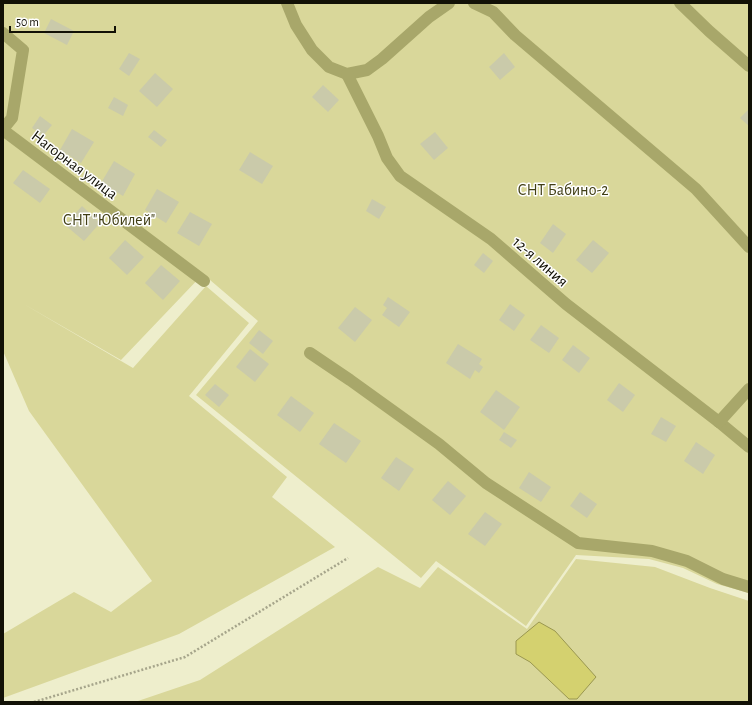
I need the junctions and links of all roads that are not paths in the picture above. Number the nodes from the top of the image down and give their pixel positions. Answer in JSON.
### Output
{"nodes":[{"id":1,"x":286,"y":3,"type":"edge"},
{"id":2,"x":449,"y":3,"type":"edge"},
{"id":3,"x":474,"y":3,"type":"edge"},
{"id":4,"x":680,"y":3,"type":"edge"},
{"id":5,"x":3,"y":33,"type":"edge"},
{"id":6,"x":749,"y":66,"type":"edge"},
{"id":7,"x":347,"y":74,"type":"junction"},
{"id":8,"x":3,"y":129,"type":"edge"},
{"id":9,"x":749,"y":247,"type":"edge"},
{"id":10,"x":204,"y":281,"type":"dead end"},
{"id":11,"x":310,"y":354,"type":"dead end"},
{"id":12,"x":749,"y":389,"type":"edge"},
{"id":13,"x":719,"y":422,"type":"junction"},
{"id":14,"x":749,"y":447,"type":"edge"},
{"id":15,"x":749,"y":586,"type":"edge"}],
"edges":[{"from":1,"to":7,"type":"street"},
{"from":2,"to":7,"type":"street"},
{"from":3,"to":9,"type":"street"},
{"from":4,"to":6,"type":"street"},
{"from":5,"to":8,"type":"street","name":"Нагорная улица"},
{"from":7,"to":13,"type":"street","name":"12-я линия"},
{"from":8,"to":10,"type":"street","name":"Нагорная улица"},
{"from":11,"to":15,"type":"street"},
{"from":12,"to":13,"type":"street"},
{"from":13,"to":14,"type":"street","name":"12-я линия"}]}
